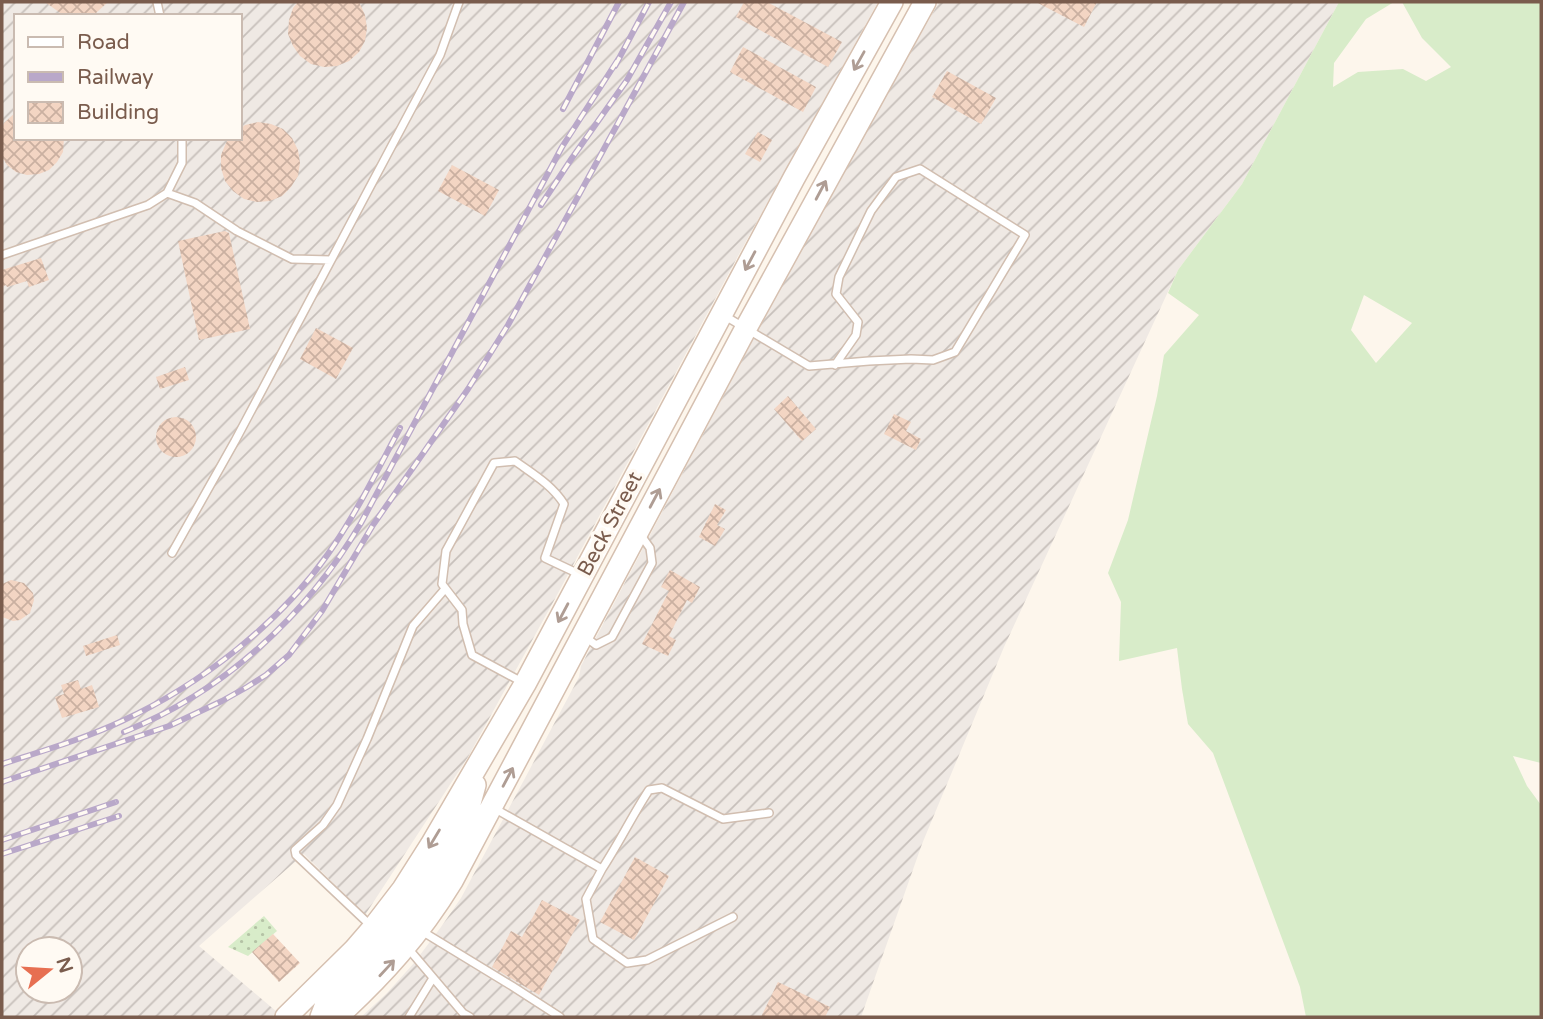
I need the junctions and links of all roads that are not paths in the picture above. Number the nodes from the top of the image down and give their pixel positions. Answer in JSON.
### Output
{"nodes":[{"id":1,"x":459,"y":2,"type":"edge"},
{"id":2,"x":892,"y":2,"type":"edge"},
{"id":3,"x":925,"y":2,"type":"edge"},
{"id":4,"x":182,"y":140,"type":"edge"},
{"id":5,"x":166,"y":193,"type":"junction"},
{"id":6,"x":2,"y":255,"type":"edge"},
{"id":7,"x":331,"y":260,"type":"junction"},
{"id":8,"x":722,"y":314,"type":"junction"},
{"id":9,"x":746,"y":328,"type":"junction"},
{"id":10,"x":835,"y":365,"type":"junction"},
{"id":11,"x":172,"y":553,"type":"dead end"},
{"id":12,"x":583,"y":576,"type":"junction"},
{"id":13,"x":445,"y":589,"type":"junction"},
{"id":14,"x":525,"y":684,"type":"junction"},
{"id":15,"x":481,"y":760,"type":"junction"},
{"id":16,"x":492,"y":807,"type":"junction"},
{"id":17,"x":769,"y":813,"type":"dead end"},
{"id":18,"x":602,"y":869,"type":"junction"},
{"id":19,"x":733,"y":917,"type":"dead end"},
{"id":20,"x":373,"y":928,"type":"junction"},
{"id":21,"x":420,"y":930,"type":"junction"},
{"id":22,"x":407,"y":947,"type":"junction"},
{"id":23,"x":433,"y":978,"type":"junction"},
{"id":24,"x":286,"y":1017,"type":"edge"},
{"id":25,"x":321,"y":1017,"type":"edge"},
{"id":26,"x":338,"y":1017,"type":"edge"},
{"id":27,"x":409,"y":1017,"type":"edge"},
{"id":28,"x":470,"y":1017,"type":"edge"},
{"id":29,"x":560,"y":1017,"type":"edge"}],
"edges":[{"from":1,"to":7,"type":"lane"},
{"from":2,"to":8,"type":"main road","name":"Beck Street","one_way":true},
{"from":9,"to":3,"type":"main road","name":"Beck Street","one_way":true},
{"from":4,"to":5,"type":"lane"},
{"from":5,"to":6,"type":"lane"},
{"from":5,"to":7,"type":"lane"},
{"from":7,"to":11,"type":"lane"},
{"from":8,"to":9,"type":"lane"},
{"from":8,"to":12,"type":"main road","name":"Beck Street"},
{"from":9,"to":10,"type":"lane"},
{"from":16,"to":9,"type":"main road","name":"Beck Street","one_way":true},
{"from":10,"to":10,"type":"lane"},
{"from":12,"to":13,"type":"lane"},
{"from":12,"to":14,"type":"main road","name":"Beck Street","one_way":true},
{"from":13,"to":14,"type":"lane"},
{"from":13,"to":20,"type":"lane"},
{"from":14,"to":15,"type":"main road","name":"Beck Street"},
{"from":15,"to":20,"type":"main road","name":"Beck Street","one_way":true},
{"from":15,"to":25,"type":"main road"},
{"from":16,"to":18,"type":"lane"},
{"from":16,"to":21,"type":"main road","name":"Beck Street"},
{"from":17,"to":18,"type":"lane"},
{"from":18,"to":19,"type":"lane"},
{"from":20,"to":24,"type":"main road","name":"Beck Street"},
{"from":21,"to":22,"type":"main road","name":"Beck Street"},
{"from":21,"to":29,"type":"lane"},
{"from":22,"to":23,"type":"lane"},
{"from":26,"to":22,"type":"main road","name":"Beck Street","one_way":true},
{"from":23,"to":27,"type":"lane"},
{"from":23,"to":28,"type":"lane"}]}
